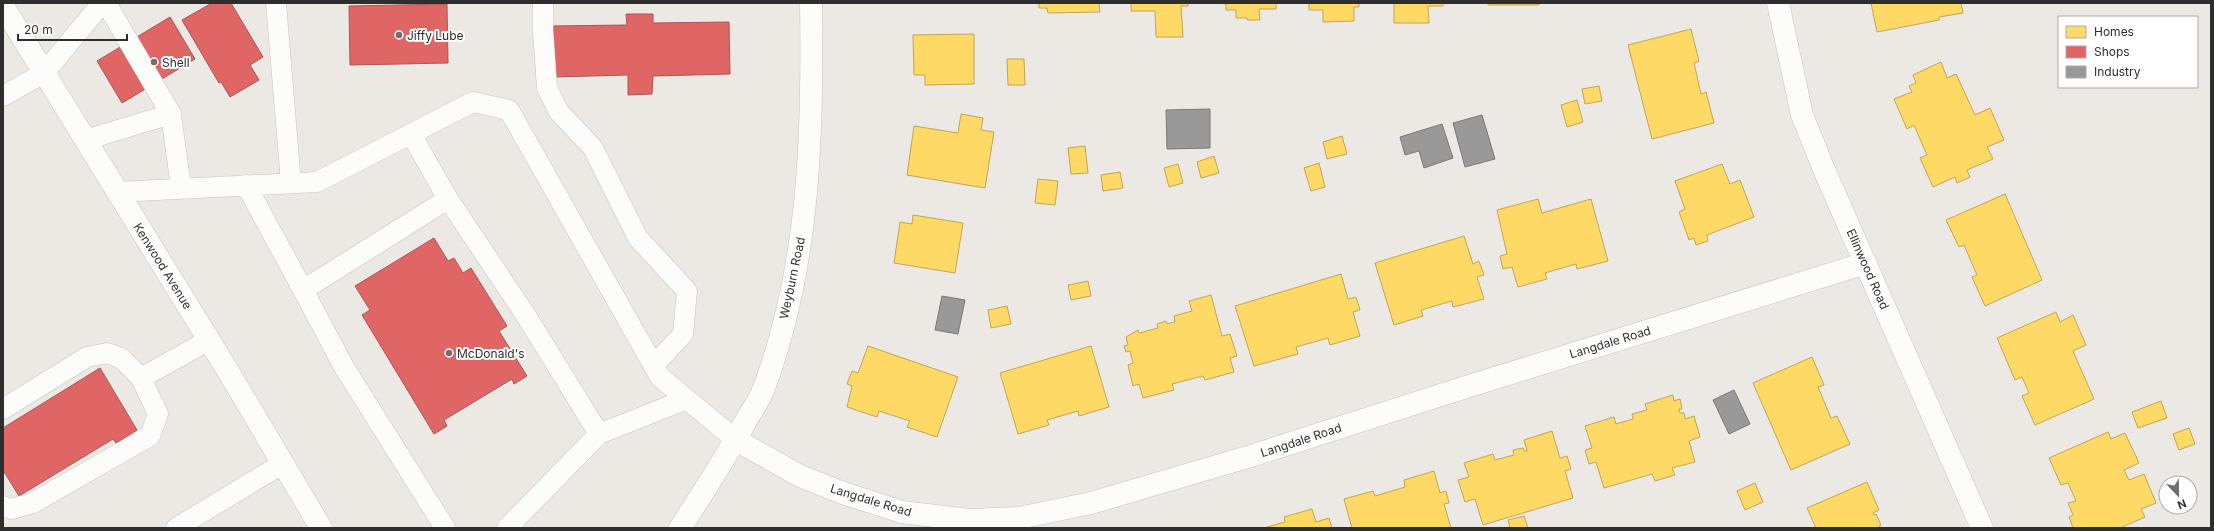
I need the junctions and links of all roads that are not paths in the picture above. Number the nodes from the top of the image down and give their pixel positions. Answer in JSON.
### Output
{"nodes":[{"id":1,"x":102,"y":3,"type":"edge"},
{"id":2,"x":106,"y":3,"type":"edge"},
{"id":3,"x":276,"y":3,"type":"edge"},
{"id":4,"x":543,"y":3,"type":"edge"},
{"id":5,"x":811,"y":3,"type":"edge"},
{"id":6,"x":1778,"y":3,"type":"edge"},
{"id":7,"x":3,"y":6,"type":"edge"},
{"id":8,"x":44,"y":73,"type":"junction"},
{"id":9,"x":3,"y":96,"type":"edge"},
{"id":10,"x":171,"y":114,"type":"junction"},
{"id":11,"x":411,"y":134,"type":"junction"},
{"id":12,"x":85,"y":140,"type":"junction"},
{"id":13,"x":292,"y":183,"type":"junction"},
{"id":14,"x":246,"y":185,"type":"junction"},
{"id":15,"x":182,"y":188,"type":"junction"},
{"id":16,"x":117,"y":192,"type":"junction"},
{"id":17,"x":448,"y":199,"type":"junction"},
{"id":18,"x":1866,"y":263,"type":"junction"},
{"id":19,"x":303,"y":290,"type":"junction"},
{"id":20,"x":209,"y":340,"type":"junction"},
{"id":21,"x":654,"y":365,"type":"junction"},
{"id":22,"x":141,"y":378,"type":"junction"},
{"id":23,"x":687,"y":399,"type":"junction"},
{"id":24,"x":3,"y":409,"type":"edge"},
{"id":25,"x":599,"y":434,"type":"junction"},
{"id":26,"x":736,"y":440,"type":"junction"},
{"id":27,"x":282,"y":464,"type":"junction"},
{"id":28,"x":3,"y":506,"type":"edge"},
{"id":29,"x":176,"y":528,"type":"edge"},
{"id":30,"x":321,"y":528,"type":"edge"},
{"id":31,"x":446,"y":528,"type":"edge"},
{"id":32,"x":507,"y":528,"type":"edge"},
{"id":33,"x":680,"y":528,"type":"edge"},
{"id":34,"x":1982,"y":528,"type":"edge"}],
"edges":[{"from":1,"to":8,"type":"lane"},
{"from":2,"to":10,"type":"lane"},
{"from":3,"to":13,"type":"lane"},
{"from":4,"to":21,"type":"lane"},
{"from":5,"to":26,"type":"street","name":"Weyburn Road"},
{"from":6,"to":18,"type":"street","name":"Ellinwood Road"},
{"from":7,"to":8,"type":"street","name":"Kenwood Avenue"},
{"from":8,"to":9,"type":"lane"},
{"from":8,"to":12,"type":"street","name":"Kenwood Avenue"},
{"from":10,"to":12,"type":"lane"},
{"from":10,"to":15,"type":"lane"},
{"from":11,"to":13,"type":"lane"},
{"from":11,"to":17,"type":"lane"},
{"from":11,"to":21,"type":"lane"},
{"from":12,"to":16,"type":"street","name":"Kenwood Avenue"},
{"from":13,"to":14,"type":"lane"},
{"from":14,"to":15,"type":"lane"},
{"from":14,"to":19,"type":"lane"},
{"from":15,"to":16,"type":"lane"},
{"from":16,"to":20,"type":"street","name":"Kenwood Avenue"},
{"from":17,"to":19,"type":"lane"},
{"from":17,"to":25,"type":"lane"},
{"from":18,"to":26,"type":"street","name":"Langdale Road"},
{"from":18,"to":34,"type":"street","name":"Ellinwood Road"},
{"from":19,"to":31,"type":"lane"},
{"from":20,"to":22,"type":"lane"},
{"from":20,"to":27,"type":"street","name":"Kenwood Avenue"},
{"from":21,"to":23,"type":"lane"},
{"from":22,"to":24,"type":"lane"},
{"from":22,"to":28,"type":"lane"},
{"from":23,"to":25,"type":"lane"},
{"from":23,"to":26,"type":"lane"},
{"from":25,"to":32,"type":"lane"},
{"from":26,"to":33,"type":"street","name":"Weyburn Road"},
{"from":27,"to":29,"type":"lane"},
{"from":27,"to":30,"type":"street","name":"Kenwood Avenue"}]}
